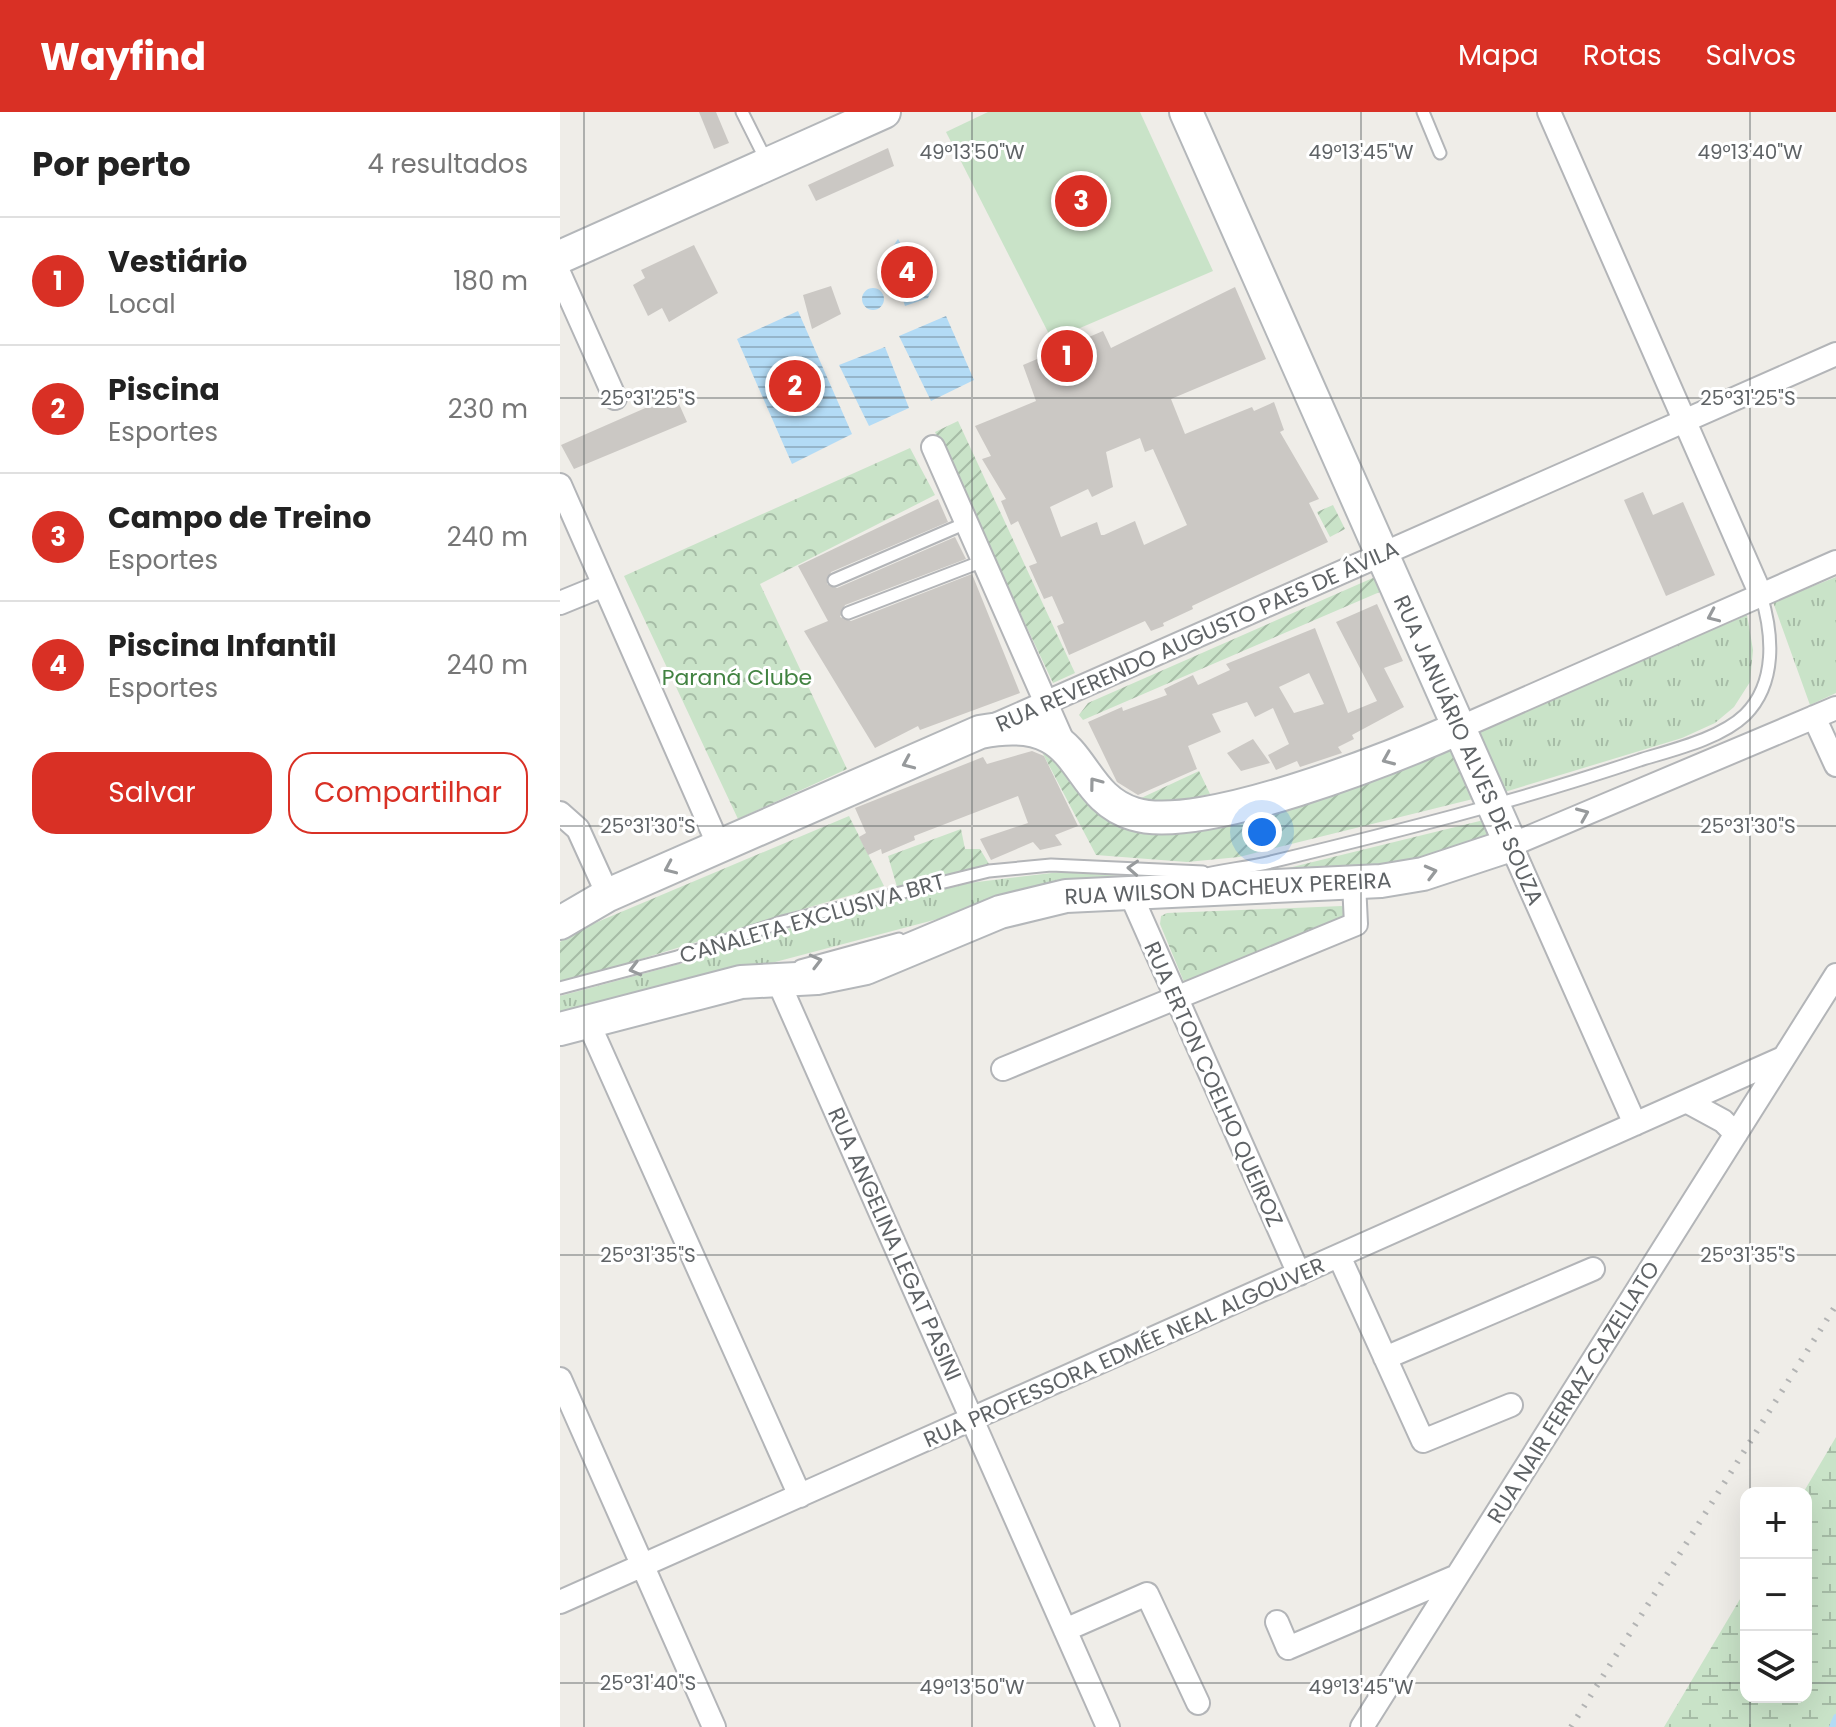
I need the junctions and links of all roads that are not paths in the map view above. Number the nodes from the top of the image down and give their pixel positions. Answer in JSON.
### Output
{"nodes":[{"id":1,"x":742,"y":112,"type":"edge"},
{"id":2,"x":884,"y":112,"type":"edge"},
{"id":3,"x":1186,"y":112,"type":"edge"},
{"id":4,"x":1423,"y":112,"type":"edge"},
{"id":5,"x":1549,"y":112,"type":"edge"},
{"id":6,"x":1440,"y":153,"type":"dead end"},
{"id":7,"x":768,"y":164,"type":"junction"},
{"id":8,"x":560,"y":257,"type":"edge"},
{"id":9,"x":560,"y":275,"type":"edge"},
{"id":10,"x":1836,"y":354,"type":"edge"},
{"id":11,"x":615,"y":398,"type":"dead end"},
{"id":12,"x":1684,"y":421,"type":"junction"},
{"id":13,"x":933,"y":447,"type":"dead end"},
{"id":14,"x":560,"y":485,"type":"edge"},
{"id":15,"x":966,"y":523,"type":"junction"},
{"id":16,"x":1382,"y":554,"type":"junction"},
{"id":17,"x":983,"y":561,"type":"junction"},
{"id":18,"x":1836,"y":562,"type":"edge"},
{"id":19,"x":834,"y":580,"type":"dead end"},
{"id":20,"x":604,"y":585,"type":"junction"},
{"id":21,"x":1761,"y":595,"type":"junction"},
{"id":22,"x":560,"y":603,"type":"edge"},
{"id":23,"x":848,"y":613,"type":"dead end"},
{"id":24,"x":1046,"y":703,"type":"junction"},
{"id":25,"x":1836,"y":708,"type":"edge"},
{"id":26,"x":1814,"y":717,"type":"junction"},
{"id":27,"x":1459,"y":728,"type":"junction"},
{"id":28,"x":980,"y":732,"type":"junction"},
{"id":29,"x":1065,"y":746,"type":"junction"},
{"id":30,"x":1836,"y":765,"type":"edge"},
{"id":31,"x":1493,"y":804,"type":"junction"},
{"id":32,"x":560,"y":813,"type":"edge"},
{"id":33,"x":1511,"y":845,"type":"junction"},
{"id":34,"x":719,"y":846,"type":"junction"},
{"id":35,"x":1211,"y":873,"type":"junction"},
{"id":36,"x":1354,"y":883,"type":"junction"},
{"id":37,"x":1130,"y":893,"type":"junction"},
{"id":38,"x":608,"y":895,"type":"junction"},
{"id":39,"x":1000,"y":912,"type":"junction"},
{"id":40,"x":560,"y":923,"type":"edge"},
{"id":41,"x":1836,"y":975,"type":"edge"},
{"id":42,"x":778,"y":981,"type":"junction"},
{"id":43,"x":741,"y":982,"type":"junction"},
{"id":44,"x":560,"y":988,"type":"edge"},
{"id":45,"x":1175,"y":997,"type":"junction"},
{"id":46,"x":574,"y":1025,"type":"edge"},
{"id":47,"x":1783,"y":1058,"type":"junction"},
{"id":48,"x":1003,"y":1069,"type":"dead end"},
{"id":49,"x":1688,"y":1102,"type":"junction"},
{"id":50,"x":1635,"y":1124,"type":"junction"},
{"id":51,"x":1736,"y":1134,"type":"junction"},
{"id":52,"x":1339,"y":1256,"type":"junction"},
{"id":53,"x":1593,"y":1269,"type":"dead end"},
{"id":54,"x":1299,"y":1274,"type":"junction"},
{"id":55,"x":1385,"y":1358,"type":"junction"},
{"id":56,"x":560,"y":1379,"type":"edge"},
{"id":57,"x":1511,"y":1405,"type":"dead end"},
{"id":58,"x":972,"y":1419,"type":"junction"},
{"id":59,"x":800,"y":1496,"type":"junction"},
{"id":60,"x":643,"y":1566,"type":"junction"},
{"id":61,"x":1457,"y":1576,"type":"junction"},
{"id":62,"x":560,"y":1602,"type":"edge"},
{"id":63,"x":1277,"y":1622,"type":"dead end"},
{"id":64,"x":1065,"y":1630,"type":"junction"},
{"id":65,"x":1198,"y":1703,"type":"dead end"},
{"id":66,"x":714,"y":1727,"type":"edge"},
{"id":67,"x":1108,"y":1727,"type":"edge"},
{"id":68,"x":1362,"y":1727,"type":"edge"}],
"edges":[{"from":1,"to":7,"type":"lane"},
{"from":2,"to":7,"type":"main road"},
{"from":3,"to":16,"type":"main road","name":"RUA JANUÁRIO ALVES DE SOUZA"},
{"from":4,"to":6,"type":"lane"},
{"from":5,"to":12,"type":"street"},
{"from":7,"to":8,"type":"main road"},
{"from":9,"to":11,"type":"street"},
{"from":10,"to":12,"type":"street","name":"RUA REVERENDO AUGUSTO PAES DE ÁVILA"},
{"from":12,"to":16,"type":"street","name":"RUA REVERENDO AUGUSTO PAES DE ÁVILA"},
{"from":12,"to":21,"type":"street"},
{"from":13,"to":15,"type":"street"},
{"from":14,"to":20,"type":"street"},
{"from":15,"to":17,"type":"street"},
{"from":15,"to":19,"type":"lane"},
{"from":16,"to":24,"type":"street","name":"RUA REVERENDO AUGUSTO PAES DE ÁVILA"},
{"from":16,"to":27,"type":"main road","name":"RUA JANUÁRIO ALVES DE SOUZA"},
{"from":17,"to":23,"type":"lane"},
{"from":17,"to":24,"type":"street"},
{"from":18,"to":21,"type":"street"},
{"from":20,"to":22,"type":"street"},
{"from":20,"to":34,"type":"street"},
{"from":21,"to":27,"type":"street","one_way":true},
{"from":21,"to":31,"type":"lane","name":"CANALETA EXCLUSIVA BRT"},
{"from":24,"to":28,"type":"street","name":"RUA REVERENDO AUGUSTO PAES DE ÁVILA"},
{"from":24,"to":29,"type":"street"},
{"from":25,"to":26,"type":"street","name":"RUA WILSON DACHEUX PEREIRA"},
{"from":26,"to":30,"type":"street"},
{"from":33,"to":26,"type":"street","name":"RUA WILSON DACHEUX PEREIRA","one_way":true},
{"from":27,"to":29,"type":"main road","one_way":true},
{"from":27,"to":31,"type":"main road","name":"RUA JANUÁRIO ALVES DE SOUZA"},
{"from":28,"to":29,"type":"main road"},
{"from":28,"to":34,"type":"main road","name":"RUA REVERENDO AUGUSTO PAES DE ÁVILA","one_way":true},
{"from":31,"to":33,"type":"main road","name":"RUA JANUÁRIO ALVES DE SOUZA"},
{"from":31,"to":35,"type":"lane","name":"CANALETA EXCLUSIVA BRT"},
{"from":32,"to":38,"type":"street"},
{"from":36,"to":33,"type":"main road","name":"RUA WILSON DACHEUX PEREIRA","one_way":true},
{"from":33,"to":50,"type":"street","name":"RUA JANUÁRIO ALVES DE SOUZA"},
{"from":34,"to":38,"type":"main road","name":"RUA REVERENDO AUGUSTO PAES DE ÁVILA","one_way":true},
{"from":35,"to":37,"type":"lane","name":"CANALETA EXCLUSIVA BRT"},
{"from":35,"to":44,"type":"lane","name":"CANALETA EXCLUSIVA BRT","one_way":true},
{"from":36,"to":37,"type":"main road","name":"RUA WILSON DACHEUX PEREIRA"},
{"from":36,"to":45,"type":"street"},
{"from":37,"to":39,"type":"main road","name":"RUA WILSON DACHEUX PEREIRA"},
{"from":37,"to":45,"type":"street","name":"RUA ERTON COELHO QUEIROZ"},
{"from":38,"to":40,"type":"main road","name":"RUA REVERENDO AUGUSTO PAES DE ÁVILA"},
{"from":39,"to":42,"type":"main road","name":"RUA WILSON DACHEUX PEREIRA"},
{"from":43,"to":39,"type":"lane","name":"CANALETA EXCLUSIVA BRT","one_way":true},
{"from":41,"to":47,"type":"street","name":"RUA NAIR FERRAZ CAZELLATO"},
{"from":42,"to":43,"type":"main road","name":"RUA WILSON DACHEUX PEREIRA"},
{"from":42,"to":58,"type":"street","name":"RUA ANGELINA LEGAT PASINI"},
{"from":43,"to":46,"type":"main road","name":"RUA WILSON DACHEUX PEREIRA"},
{"from":45,"to":48,"type":"street"},
{"from":45,"to":54,"type":"street","name":"RUA ERTON COELHO QUEIROZ"},
{"from":46,"to":59,"type":"street"},
{"from":47,"to":49,"type":"street","name":"RUA PROFESSORA EDMÉE NEAL ALGOUVER"},
{"from":47,"to":51,"type":"street","name":"RUA NAIR FERRAZ CAZELLATO"},
{"from":49,"to":50,"type":"street","name":"RUA PROFESSORA EDMÉE NEAL ALGOUVER"},
{"from":49,"to":51,"type":"street"},
{"from":50,"to":52,"type":"street","name":"RUA PROFESSORA EDMÉE NEAL ALGOUVER"},
{"from":51,"to":61,"type":"street","name":"RUA NAIR FERRAZ CAZELLATO"},
{"from":52,"to":54,"type":"street","name":"RUA PROFESSORA EDMÉE NEAL ALGOUVER"},
{"from":52,"to":55,"type":"street"},
{"from":53,"to":55,"type":"street"},
{"from":54,"to":58,"type":"street","name":"RUA PROFESSORA EDMÉE NEAL ALGOUVER"},
{"from":55,"to":57,"type":"street"},
{"from":56,"to":60,"type":"street"},
{"from":58,"to":59,"type":"street","name":"RUA PROFESSORA EDMÉE NEAL ALGOUVER"},
{"from":58,"to":64,"type":"street","name":"RUA ANGELINA LEGAT PASINI"},
{"from":59,"to":60,"type":"street","name":"RUA PROFESSORA EDMÉE NEAL ALGOUVER"},
{"from":60,"to":62,"type":"street","name":"RUA PROFESSORA EDMÉE NEAL ALGOUVER"},
{"from":60,"to":66,"type":"street"},
{"from":61,"to":63,"type":"street"},
{"from":61,"to":68,"type":"street","name":"RUA NAIR FERRAZ CAZELLATO"},
{"from":64,"to":65,"type":"street"},
{"from":64,"to":67,"type":"street","name":"RUA ANGELINA LEGAT PASINI"}]}
